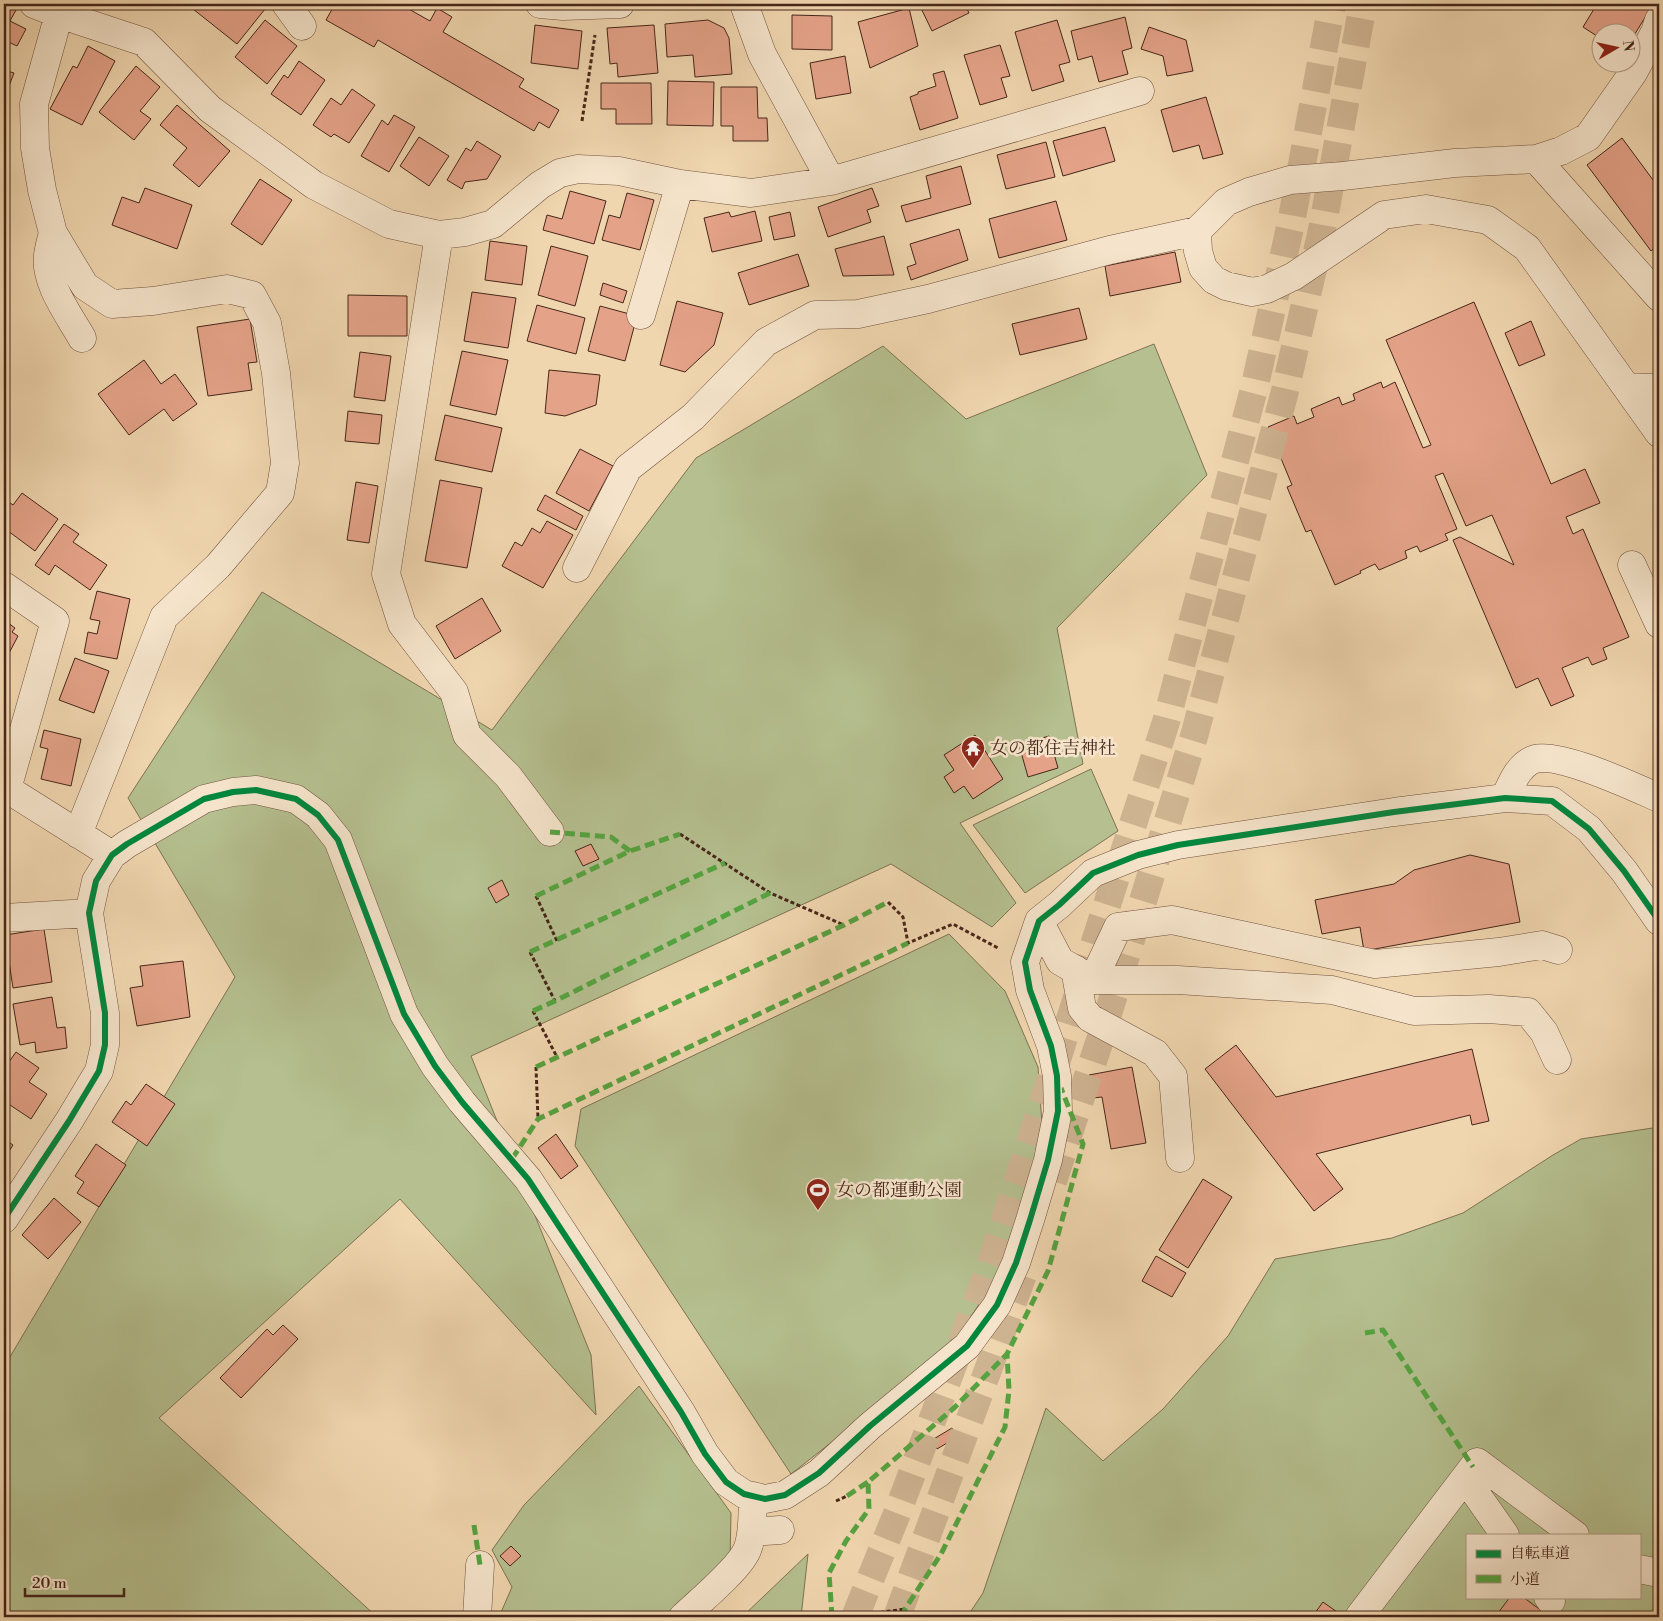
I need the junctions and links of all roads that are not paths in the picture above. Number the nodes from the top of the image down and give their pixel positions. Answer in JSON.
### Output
{"nodes":[{"id":1,"x":34,"y":4,"type":"edge"},
{"id":2,"x":286,"y":4,"type":"edge"},
{"id":3,"x":540,"y":4,"type":"edge"},
{"id":4,"x":610,"y":4,"type":"edge"},
{"id":5,"x":744,"y":4,"type":"edge"},
{"id":6,"x":59,"y":14,"type":"junction"},
{"id":7,"x":1659,"y":20,"type":"edge"},
{"id":8,"x":302,"y":26,"type":"dead end"},
{"id":9,"x":1140,"y":90,"type":"dead end"},
{"id":10,"x":1536,"y":159,"type":"junction"},
{"id":11,"x":831,"y":181,"type":"junction"},
{"id":12,"x":680,"y":184,"type":"junction"},
{"id":13,"x":1197,"y":230,"type":"junction"},
{"id":14,"x":53,"y":233,"type":"junction"},
{"id":15,"x":439,"y":235,"type":"junction"},
{"id":16,"x":1659,"y":297,"type":"edge"},
{"id":17,"x":641,"y":315,"type":"dead end"},
{"id":18,"x":82,"y":338,"type":"dead end"},
{"id":19,"x":1626,"y":387,"type":"junction"},
{"id":20,"x":1659,"y":399,"type":"edge"},
{"id":21,"x":1659,"y":433,"type":"edge"},
{"id":22,"x":1632,"y":565,"type":"dead end"},
{"id":23,"x":577,"y":568,"type":"dead end"},
{"id":24,"x":4,"y":586,"type":"edge"},
{"id":25,"x":1659,"y":624,"type":"edge"},
{"id":26,"x":5,"y":788,"type":"edge"},
{"id":27,"x":1505,"y":798,"type":"junction"},
{"id":28,"x":1659,"y":798,"type":"edge"},
{"id":29,"x":550,"y":832,"type":"dead end"},
{"id":30,"x":78,"y":834,"type":"junction"},
{"id":31,"x":112,"y":855,"type":"junction"},
{"id":32,"x":89,"y":912,"type":"junction"},
{"id":33,"x":4,"y":918,"type":"edge"},
{"id":34,"x":1039,"y":921,"type":"junction"},
{"id":35,"x":1659,"y":921,"type":"edge"},
{"id":36,"x":1558,"y":950,"type":"dead end"},
{"id":37,"x":1084,"y":975,"type":"junction"},
{"id":38,"x":1557,"y":1060,"type":"dead end"},
{"id":39,"x":1180,"y":1158,"type":"dead end"},
{"id":40,"x":4,"y":1219,"type":"edge"},
{"id":41,"x":1464,"y":1478,"type":"junction"},
{"id":42,"x":752,"y":1496,"type":"junction"},
{"id":43,"x":780,"y":1530,"type":"dead end"},
{"id":44,"x":752,"y":1532,"type":"junction"},
{"id":45,"x":1503,"y":1534,"type":"edge"},
{"id":46,"x":1574,"y":1534,"type":"edge"},
{"id":47,"x":480,"y":1565,"type":"dead end"},
{"id":48,"x":1640,"y":1569,"type":"edge"},
{"id":49,"x":1659,"y":1573,"type":"edge"},
{"id":50,"x":477,"y":1617,"type":"edge"},
{"id":51,"x":683,"y":1617,"type":"edge"},
{"id":52,"x":1359,"y":1617,"type":"edge"}],
"edges":[{"from":1,"to":6,"type":"street"},
{"from":2,"to":8,"type":"street"},
{"from":3,"to":4,"type":"street"},
{"from":5,"to":11,"type":"street"},
{"from":6,"to":14,"type":"street"},
{"from":6,"to":15,"type":"street"},
{"from":7,"to":10,"type":"street"},
{"from":9,"to":11,"type":"street"},
{"from":10,"to":13,"type":"street"},
{"from":10,"to":16,"type":"street"},
{"from":11,"to":12,"type":"street"},
{"from":12,"to":15,"type":"street"},
{"from":12,"to":17,"type":"street"},
{"from":13,"to":19,"type":"street"},
{"from":13,"to":23,"type":"street"},
{"from":14,"to":18,"type":"street"},
{"from":14,"to":30,"type":"street"},
{"from":15,"to":29,"type":"street"},
{"from":19,"to":20,"type":"street"},
{"from":19,"to":21,"type":"street"},
{"from":22,"to":25,"type":"street"},
{"from":24,"to":26,"type":"street"},
{"from":26,"to":30,"type":"street"},
{"from":27,"to":28,"type":"street"},
{"from":27,"to":34,"type":"street"},
{"from":27,"to":35,"type":"street"},
{"from":30,"to":31,"type":"street"},
{"from":31,"to":32,"type":"street"},
{"from":31,"to":42,"type":"street"},
{"from":32,"to":33,"type":"street"},
{"from":32,"to":40,"type":"street"},
{"from":34,"to":37,"type":"street"},
{"from":34,"to":42,"type":"street"},
{"from":36,"to":37,"type":"street"},
{"from":37,"to":38,"type":"street"},
{"from":37,"to":39,"type":"street"},
{"from":41,"to":45,"type":"street"},
{"from":41,"to":46,"type":"street"},
{"from":41,"to":52,"type":"street"},
{"from":42,"to":44,"type":"street"},
{"from":43,"to":44,"type":"street"},
{"from":44,"to":51,"type":"street"},
{"from":47,"to":50,"type":"street"},
{"from":48,"to":49,"type":"street"}]}
